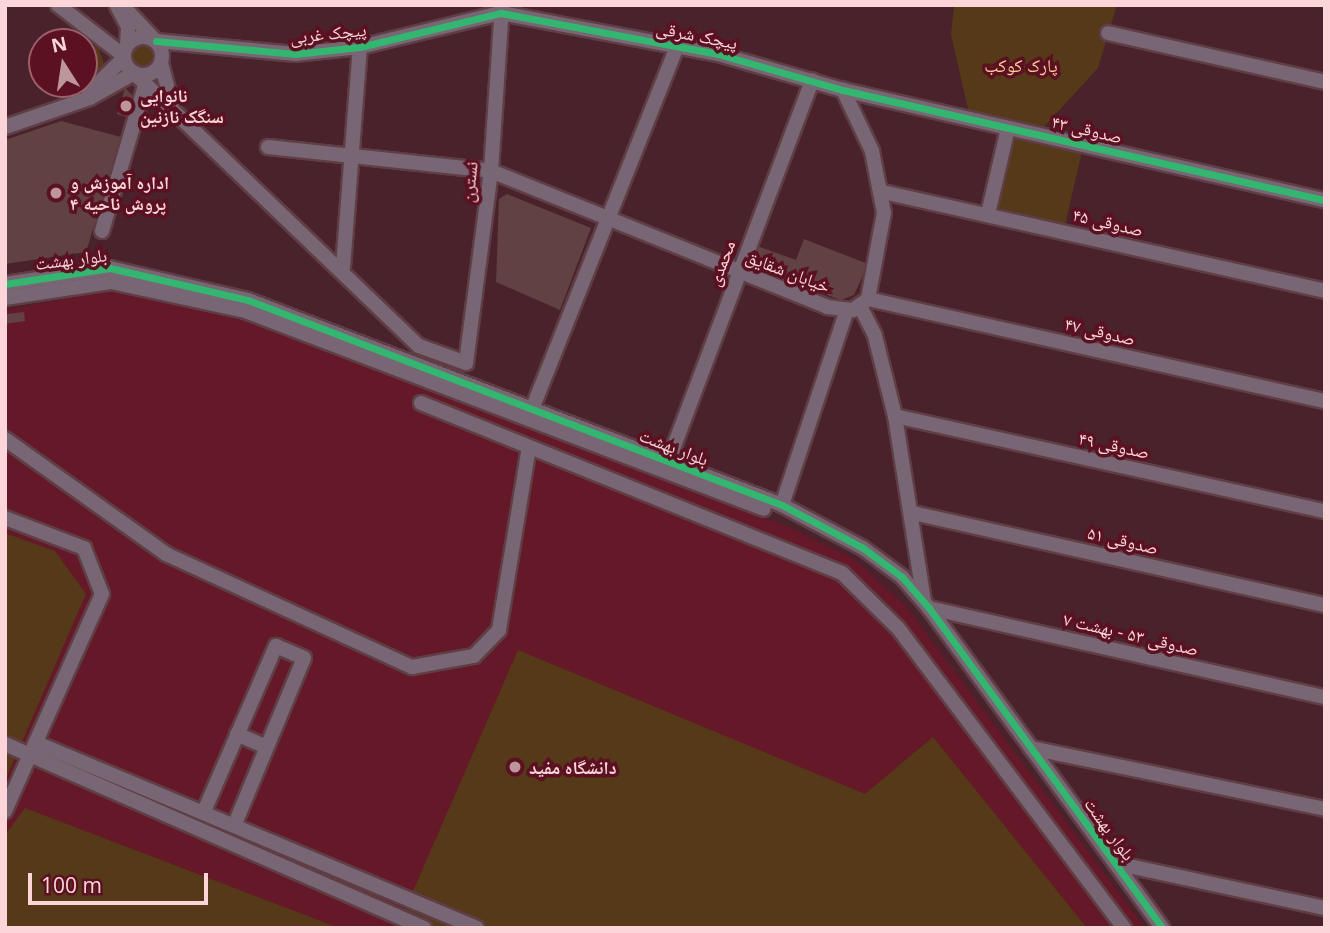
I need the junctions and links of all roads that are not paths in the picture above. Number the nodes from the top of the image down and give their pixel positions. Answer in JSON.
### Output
{"nodes":[{"id":1,"x":58,"y":5,"type":"edge"},
{"id":2,"x":116,"y":5,"type":"edge"},
{"id":3,"x":122,"y":5,"type":"edge"},
{"id":4,"x":501,"y":9,"type":"edge"},
{"id":5,"x":1108,"y":33,"type":"dead end"},
{"id":6,"x":360,"y":47,"type":"junction"},
{"id":7,"x":677,"y":47,"type":"junction"},
{"id":8,"x":159,"y":49,"type":"junction"},
{"id":9,"x":125,"y":53,"type":"junction"},
{"id":10,"x":135,"y":73,"type":"junction"},
{"id":11,"x":812,"y":80,"type":"junction"},
{"id":12,"x":1325,"y":82,"type":"edge"},
{"id":13,"x":145,"y":86,"type":"junction"},
{"id":14,"x":843,"y":90,"type":"junction"},
{"id":15,"x":173,"y":106,"type":"junction"},
{"id":16,"x":44,"y":114,"type":"junction"},
{"id":17,"x":5,"y":127,"type":"edge"},
{"id":18,"x":1008,"y":128,"type":"junction"},
{"id":19,"x":268,"y":147,"type":"dead end"},
{"id":20,"x":354,"y":156,"type":"junction"},
{"id":21,"x":491,"y":171,"type":"junction"},
{"id":22,"x":883,"y":192,"type":"junction"},
{"id":23,"x":1325,"y":200,"type":"edge"},
{"id":24,"x":988,"y":214,"type":"junction"},
{"id":25,"x":603,"y":220,"type":"junction"},
{"id":26,"x":102,"y":231,"type":"dead end"},
{"id":27,"x":343,"y":267,"type":"junction"},
{"id":28,"x":738,"y":272,"type":"junction"},
{"id":29,"x":5,"y":284,"type":"edge"},
{"id":30,"x":1325,"y":291,"type":"edge"},
{"id":31,"x":5,"y":298,"type":"edge"},
{"id":32,"x":858,"y":306,"type":"junction"},
{"id":33,"x":419,"y":346,"type":"junction"},
{"id":34,"x":392,"y":356,"type":"junction"},
{"id":35,"x":466,"y":363,"type":"junction"},
{"id":36,"x":486,"y":391,"type":"junction"},
{"id":37,"x":1325,"y":401,"type":"edge"},
{"id":38,"x":421,"y":403,"type":"dead end"},
{"id":39,"x":532,"y":409,"type":"junction"},
{"id":40,"x":895,"y":416,"type":"junction"},
{"id":41,"x":5,"y":439,"type":"edge"},
{"id":42,"x":529,"y":447,"type":"junction"},
{"id":43,"x":668,"y":462,"type":"junction"},
{"id":44,"x":782,"y":505,"type":"junction"},
{"id":45,"x":1325,"y":511,"type":"edge"},
{"id":46,"x":913,"y":513,"type":"junction"},
{"id":47,"x":5,"y":518,"type":"edge"},
{"id":48,"x":927,"y":605,"type":"junction"},
{"id":49,"x":1325,"y":606,"type":"edge"},
{"id":50,"x":1325,"y":697,"type":"edge"},
{"id":51,"x":237,"y":734,"type":"junction"},
{"id":52,"x":5,"y":744,"type":"edge"},
{"id":53,"x":39,"y":744,"type":"junction"},
{"id":54,"x":266,"y":747,"type":"junction"},
{"id":55,"x":1031,"y":748,"type":"junction"},
{"id":56,"x":32,"y":758,"type":"junction"},
{"id":57,"x":88,"y":763,"type":"junction"},
{"id":58,"x":81,"y":780,"type":"junction"},
{"id":59,"x":205,"y":809,"type":"junction"},
{"id":60,"x":1325,"y":809,"type":"edge"},
{"id":61,"x":5,"y":811,"type":"edge"},
{"id":62,"x":235,"y":824,"type":"junction"},
{"id":63,"x":1115,"y":863,"type":"junction"},
{"id":64,"x":1325,"y":908,"type":"edge"},
{"id":65,"x":424,"y":928,"type":"edge"},
{"id":66,"x":477,"y":928,"type":"edge"},
{"id":67,"x":1124,"y":928,"type":"edge"},
{"id":68,"x":1152,"y":928,"type":"edge"},
{"id":69,"x":1162,"y":928,"type":"edge"}],
"edges":[{"from":1,"to":9,"type":"street"},
{"from":2,"to":9,"type":"street"},
{"from":3,"to":8,"type":"street"},
{"from":4,"to":6,"type":"street","name":"پیچک غربی"},
{"from":4,"to":7,"type":"street","name":"پیچک شرقی"},
{"from":4,"to":21,"type":"street","name":"نسترن"},
{"from":5,"to":12,"type":"street"},
{"from":6,"to":8,"type":"street","name":"پیچک غربی"},
{"from":6,"to":20,"type":"street"},
{"from":7,"to":11,"type":"street","name":"پیچک شرقی"},
{"from":7,"to":25,"type":"street"},
{"from":8,"to":9,"type":"street"},
{"from":8,"to":10,"type":"street"},
{"from":8,"to":15,"type":"street"},
{"from":9,"to":10,"type":"street"},
{"from":9,"to":16,"type":"street"},
{"from":10,"to":13,"type":"street"},
{"from":10,"to":16,"type":"street"},
{"from":11,"to":14,"type":"street","name":"پیچک شرقی"},
{"from":11,"to":28,"type":"street","name":"محمدی"},
{"from":13,"to":15,"type":"street"},
{"from":13,"to":26,"type":"street"},
{"from":14,"to":18,"type":"street","name":"صدوقی ۴۳"},
{"from":14,"to":22,"type":"street"},
{"from":15,"to":27,"type":"street"},
{"from":16,"to":17,"type":"street"},
{"from":18,"to":23,"type":"street","name":"صدوقی ۴۳"},
{"from":18,"to":24,"type":"street"},
{"from":19,"to":20,"type":"street","name":"خیابان شقایق"},
{"from":20,"to":21,"type":"street","name":"خیابان شقایق"},
{"from":20,"to":27,"type":"street"},
{"from":21,"to":25,"type":"street","name":"خیابان شقایق"},
{"from":21,"to":35,"type":"street","name":"نسترن"},
{"from":22,"to":24,"type":"street","name":"صدوقی ۴۵"},
{"from":22,"to":32,"type":"street"},
{"from":24,"to":30,"type":"street","name":"صدوقی ۴۵"},
{"from":25,"to":28,"type":"street","name":"خیابان شقایق"},
{"from":25,"to":39,"type":"street"},
{"from":27,"to":33,"type":"street"},
{"from":28,"to":32,"type":"street","name":"خیابان شقایق"},
{"from":28,"to":43,"type":"street","name":"محمدی"},
{"from":29,"to":34,"type":"street","name":"بلوار بهشت"},
{"from":31,"to":68,"type":"street","name":"بلوار بهشت"},
{"from":32,"to":37,"type":"street","name":"صدوقی ۴۷"},
{"from":32,"to":40,"type":"street"},
{"from":32,"to":44,"type":"street"},
{"from":33,"to":34,"type":"street"},
{"from":33,"to":35,"type":"street"},
{"from":34,"to":36,"type":"street","name":"بلوار بهشت"},
{"from":35,"to":36,"type":"street"},
{"from":36,"to":39,"type":"street","name":"بلوار بهشت"},
{"from":38,"to":42,"type":"street"},
{"from":39,"to":43,"type":"street","name":"بلوار بهشت"},
{"from":40,"to":45,"type":"street","name":"صدوقی ۴۹"},
{"from":40,"to":46,"type":"street"},
{"from":41,"to":42,"type":"street"},
{"from":42,"to":67,"type":"street"},
{"from":43,"to":44,"type":"street","name":"بلوار بهشت"},
{"from":44,"to":48,"type":"street","name":"بلوار بهشت"},
{"from":46,"to":48,"type":"street"},
{"from":46,"to":49,"type":"street","name":"صدوقی ۵۱"},
{"from":47,"to":53,"type":"street"},
{"from":48,"to":50,"type":"street","name":"صدوقی ۵۳ - بهشت ۷"},
{"from":48,"to":55,"type":"street","name":"بلوار بهشت"},
{"from":51,"to":54,"type":"street"},
{"from":51,"to":54,"type":"street"},
{"from":51,"to":59,"type":"street"},
{"from":52,"to":56,"type":"street"},
{"from":53,"to":56,"type":"street"},
{"from":53,"to":57,"type":"street"},
{"from":54,"to":62,"type":"street"},
{"from":55,"to":60,"type":"street"},
{"from":55,"to":63,"type":"street","name":"بلوار بهشت"},
{"from":56,"to":58,"type":"street"},
{"from":56,"to":61,"type":"street"},
{"from":57,"to":58,"type":"street"},
{"from":57,"to":59,"type":"street"},
{"from":58,"to":65,"type":"street"},
{"from":59,"to":62,"type":"street"},
{"from":62,"to":66,"type":"street"},
{"from":63,"to":64,"type":"street"},
{"from":63,"to":69,"type":"street","name":"بلوار بهشت"}]}
